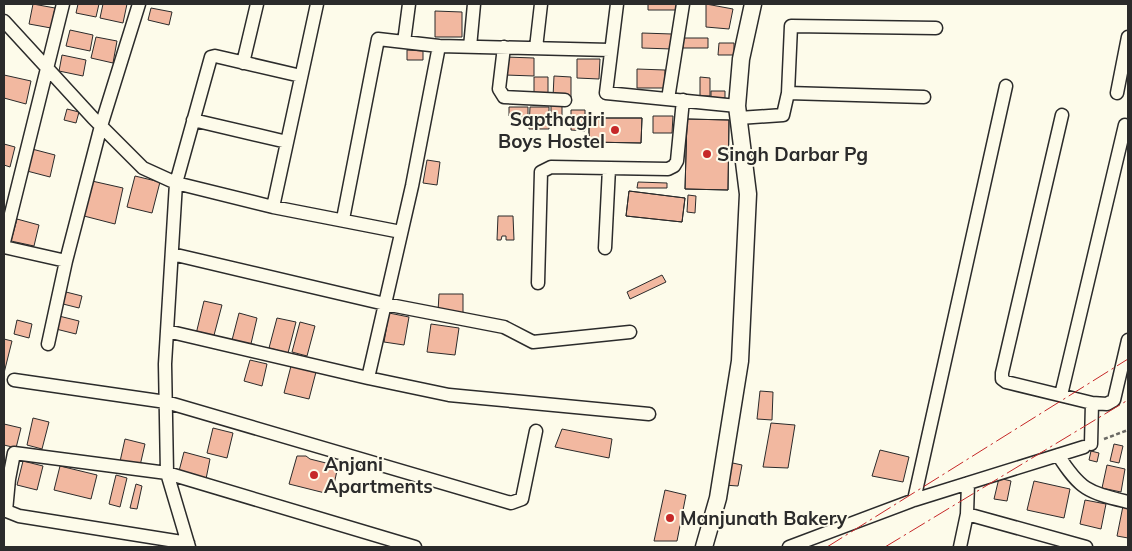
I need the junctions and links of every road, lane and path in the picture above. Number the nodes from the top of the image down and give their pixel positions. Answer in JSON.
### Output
{"nodes":[{"id":1,"x":63,"y":4,"type":"edge"},
{"id":2,"x":139,"y":4,"type":"edge"},
{"id":3,"x":257,"y":4,"type":"edge"},
{"id":4,"x":317,"y":4,"type":"edge"},
{"id":5,"x":408,"y":4,"type":"edge"},
{"id":6,"x":474,"y":4,"type":"edge"},
{"id":7,"x":541,"y":4,"type":"edge"},
{"id":8,"x":618,"y":4,"type":"edge"},
{"id":9,"x":683,"y":4,"type":"edge"},
{"id":10,"x":753,"y":4,"type":"edge"},
{"id":11,"x":5,"y":26,"type":"edge"},
{"id":12,"x":936,"y":28,"type":"dead end"},
{"id":13,"x":1128,"y":37,"type":"edge"},
{"id":14,"x":404,"y":42,"type":"junction"},
{"id":15,"x":439,"y":46,"type":"junction"},
{"id":16,"x":470,"y":46,"type":"junction"},
{"id":17,"x":504,"y":47,"type":"junction"},
{"id":18,"x":536,"y":48,"type":"junction"},
{"id":19,"x":610,"y":50,"type":"junction"},
{"id":20,"x":242,"y":63,"type":"junction"},
{"id":21,"x":46,"y":67,"type":"junction"},
{"id":22,"x":1125,"y":71,"type":"edge"},
{"id":23,"x":301,"y":76,"type":"junction"},
{"id":24,"x":1006,"y":86,"type":"dead end"},
{"id":25,"x":788,"y":93,"type":"junction"},
{"id":26,"x":1117,"y":93,"type":"dead end"},
{"id":27,"x":924,"y":97,"type":"dead end"},
{"id":28,"x":668,"y":99,"type":"junction"},
{"id":29,"x":565,"y":100,"type":"dead end"},
{"id":30,"x":684,"y":100,"type":"junction"},
{"id":31,"x":738,"y":112,"type":"junction"},
{"id":32,"x":1062,"y":115,"type":"dead end"},
{"id":33,"x":193,"y":120,"type":"junction"},
{"id":34,"x":1125,"y":125,"type":"dead end"},
{"id":35,"x":101,"y":126,"type":"junction"},
{"id":36,"x":287,"y":142,"type":"junction"},
{"id":37,"x":609,"y":168,"type":"junction"},
{"id":38,"x":176,"y":183,"type":"junction"},
{"id":39,"x":273,"y":207,"type":"junction"},
{"id":40,"x":343,"y":219,"type":"junction"},
{"id":41,"x":402,"y":232,"type":"junction"},
{"id":42,"x":4,"y":242,"type":"edge"},
{"id":43,"x":4,"y":247,"type":"edge"},
{"id":44,"x":605,"y":248,"type":"dead end"},
{"id":45,"x":172,"y":254,"type":"junction"},
{"id":46,"x":66,"y":261,"type":"junction"},
{"id":47,"x":538,"y":283,"type":"dead end"},
{"id":48,"x":385,"y":304,"type":"junction"},
{"id":49,"x":167,"y":331,"type":"junction"},
{"id":50,"x":630,"y":332,"type":"dead end"},
{"id":51,"x":1128,"y":340,"type":"edge"},
{"id":52,"x":48,"y":344,"type":"dead end"},
{"id":53,"x":368,"y":378,"type":"junction"},
{"id":54,"x":14,"y":380,"type":"dead end"},
{"id":55,"x":1062,"y":395,"type":"junction"},
{"id":56,"x":166,"y":402,"type":"junction"},
{"id":57,"x":1092,"y":402,"type":"junction"},
{"id":58,"x":648,"y":414,"type":"dead end"},
{"id":59,"x":1128,"y":430,"type":"edge"},
{"id":60,"x":536,"y":431,"type":"dead end"},
{"id":61,"x":1088,"y":445,"type":"junction"},
{"id":62,"x":1058,"y":455,"type":"junction"},
{"id":63,"x":167,"y":473,"type":"junction"},
{"id":64,"x":968,"y":483,"type":"junction"},
{"id":65,"x":914,"y":500,"type":"junction"},
{"id":66,"x":1128,"y":502,"type":"edge"},
{"id":67,"x":5,"y":510,"type":"edge"},
{"id":68,"x":967,"y":514,"type":"junction"},
{"id":69,"x":820,"y":542,"type":"edge"},
{"id":70,"x":189,"y":545,"type":"edge"},
{"id":71,"x":415,"y":547,"type":"edge"},
{"id":72,"x":704,"y":547,"type":"edge"},
{"id":73,"x":789,"y":547,"type":"edge"},
{"id":74,"x":960,"y":547,"type":"edge"},
{"id":75,"x":1086,"y":547,"type":"edge"}],
"edges":[{"from":1,"to":21,"type":"street"},
{"from":2,"to":35,"type":"street"},
{"from":3,"to":20,"type":"street"},
{"from":4,"to":23,"type":"street"},
{"from":5,"to":14,"type":"street"},
{"from":6,"to":16,"type":"street"},
{"from":7,"to":18,"type":"street"},
{"from":8,"to":19,"type":"street"},
{"from":9,"to":28,"type":"street"},
{"from":10,"to":31,"type":"street"},
{"from":11,"to":21,"type":"street"},
{"from":12,"to":25,"type":"street"},
{"from":13,"to":22,"type":"street"},
{"from":14,"to":15,"type":"street"},
{"from":14,"to":40,"type":"street"},
{"from":15,"to":16,"type":"street"},
{"from":15,"to":41,"type":"street"},
{"from":16,"to":17,"type":"street"},
{"from":17,"to":18,"type":"street"},
{"from":17,"to":29,"type":"street"},
{"from":18,"to":19,"type":"street"},
{"from":19,"to":28,"type":"street"},
{"from":20,"to":23,"type":"street"},
{"from":20,"to":33,"type":"street"},
{"from":21,"to":35,"type":"street"},
{"from":21,"to":42,"type":"street"},
{"from":22,"to":26,"type":"street"},
{"from":23,"to":36,"type":"street"},
{"from":24,"to":65,"type":"street"},
{"from":25,"to":27,"type":"street"},
{"from":25,"to":31,"type":"street"},
{"from":28,"to":30,"type":"street"},
{"from":30,"to":31,"type":"street"},
{"from":30,"to":37,"type":"street"},
{"from":31,"to":72,"type":"street"},
{"from":32,"to":55,"type":"street"},
{"from":33,"to":36,"type":"street"},
{"from":33,"to":38,"type":"street"},
{"from":34,"to":55,"type":"street"},
{"from":35,"to":38,"type":"street"},
{"from":35,"to":46,"type":"street"},
{"from":36,"to":39,"type":"street"},
{"from":37,"to":44,"type":"street"},
{"from":37,"to":47,"type":"street"},
{"from":38,"to":39,"type":"street"},
{"from":38,"to":45,"type":"street"},
{"from":39,"to":40,"type":"street"},
{"from":40,"to":41,"type":"street"},
{"from":41,"to":48,"type":"street"},
{"from":43,"to":46,"type":"street"},
{"from":45,"to":48,"type":"street"},
{"from":45,"to":49,"type":"street"},
{"from":46,"to":52,"type":"street"},
{"from":48,"to":50,"type":"street"},
{"from":48,"to":53,"type":"street"},
{"from":49,"to":53,"type":"street"},
{"from":49,"to":56,"type":"street"},
{"from":51,"to":57,"type":"street"},
{"from":53,"to":58,"type":"street"},
{"from":54,"to":56,"type":"street"},
{"from":55,"to":57,"type":"street"},
{"from":56,"to":60,"type":"street"},
{"from":56,"to":63,"type":"street"},
{"from":57,"to":61,"type":"street"},
{"from":59,"to":61,"type":"path"},
{"from":61,"to":62,"type":"street"},
{"from":62,"to":64,"type":"street"},
{"from":62,"to":66,"type":"street"},
{"from":63,"to":67,"type":"street"},
{"from":63,"to":70,"type":"street"},
{"from":63,"to":71,"type":"street"},
{"from":64,"to":65,"type":"street"},
{"from":64,"to":68,"type":"street"},
{"from":65,"to":69,"type":"street"},
{"from":67,"to":70,"type":"street"},
{"from":68,"to":74,"type":"street"},
{"from":68,"to":75,"type":"street"},
{"from":69,"to":73,"type":"street"}]}
